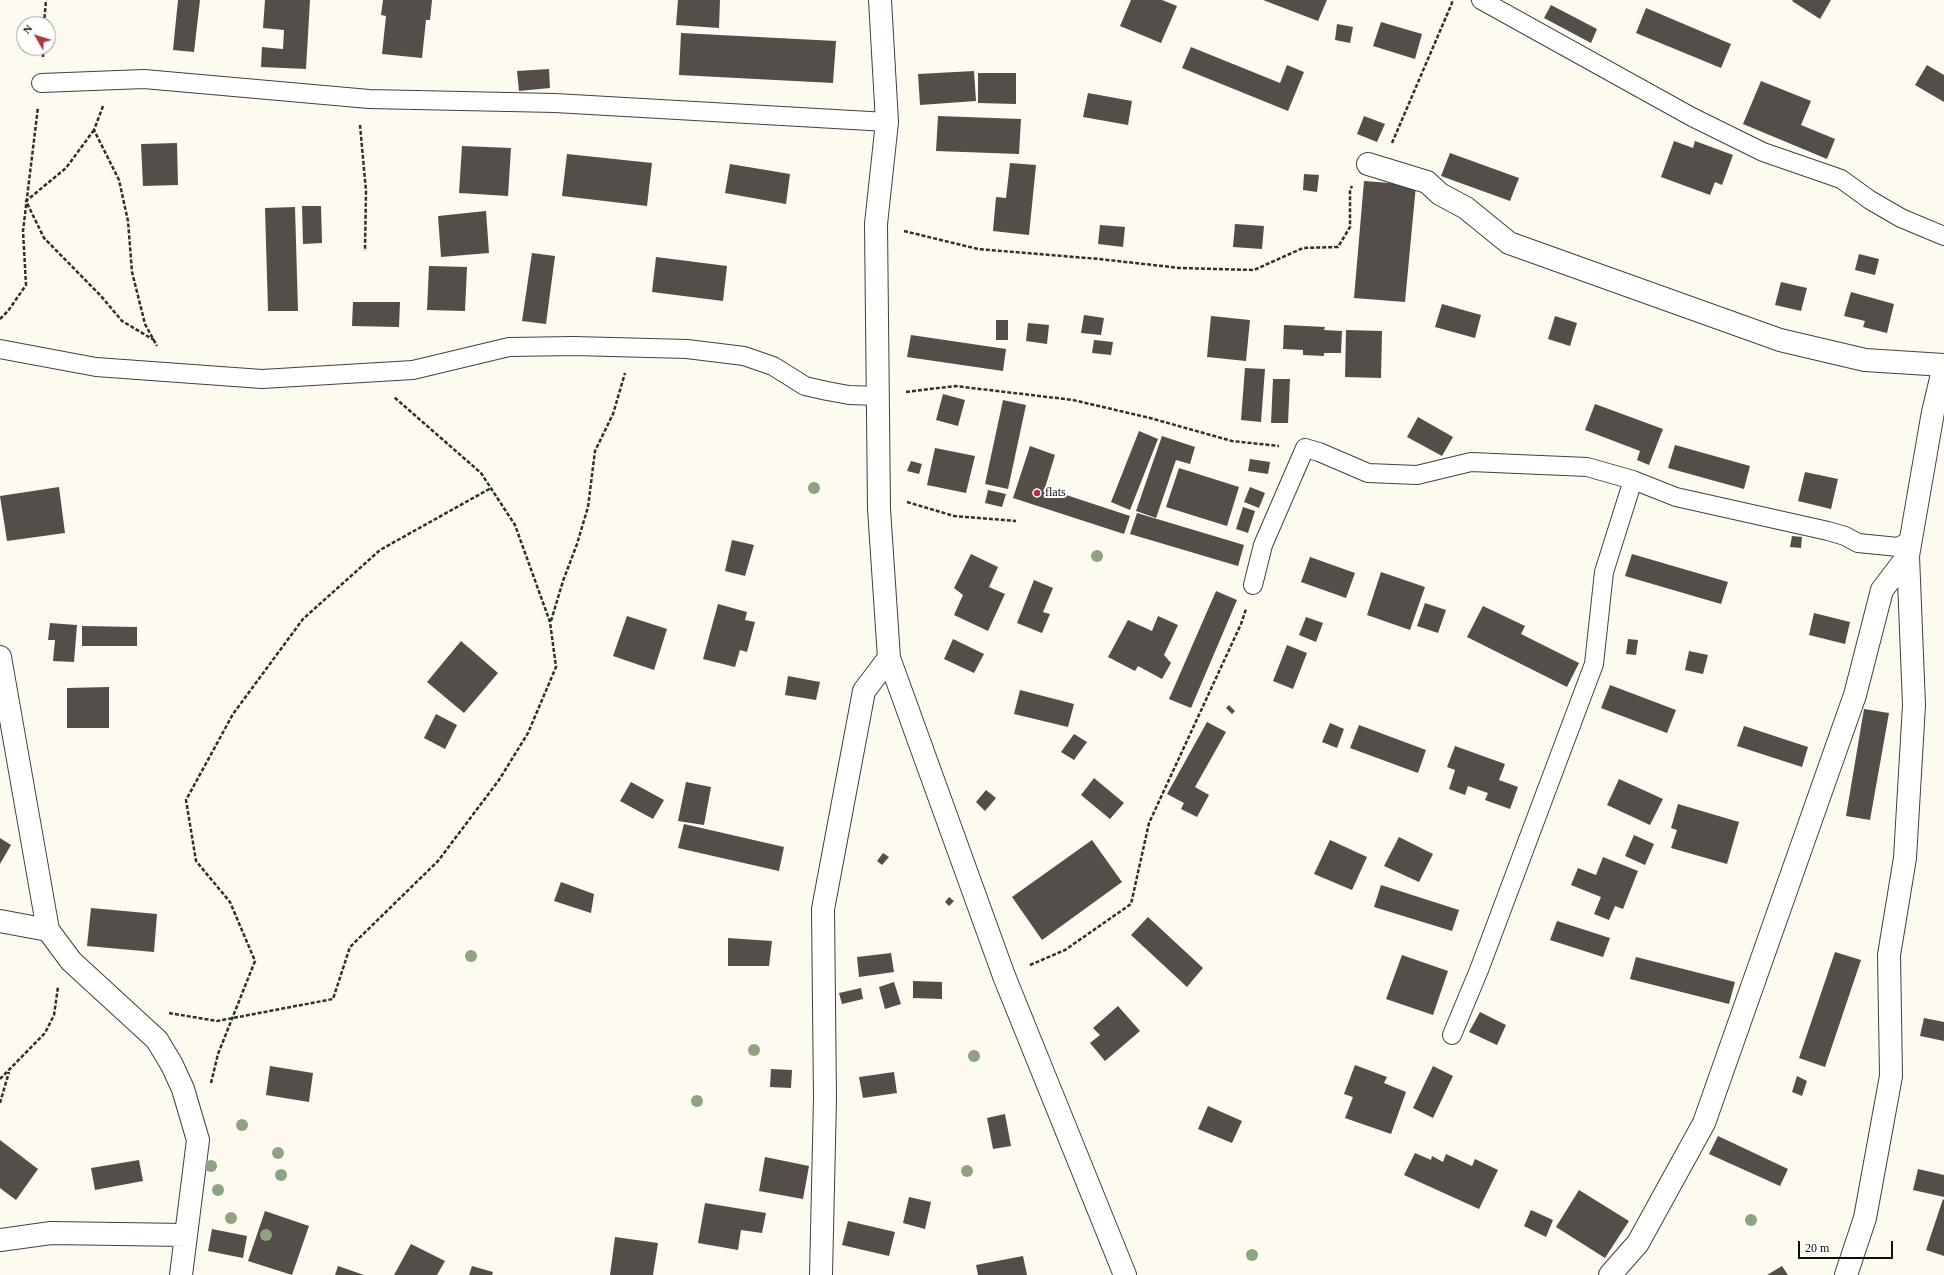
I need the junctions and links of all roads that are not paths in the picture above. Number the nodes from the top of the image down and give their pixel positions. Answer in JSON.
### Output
{"nodes":[{"id":1,"x":880,"y":0,"type":"edge"},
{"id":2,"x":1481,"y":0,"type":"edge"},
{"id":3,"x":41,"y":83,"type":"road end"},
{"id":4,"x":887,"y":122,"type":"junction"},
{"id":5,"x":1368,"y":164,"type":"road end"},
{"id":6,"x":1944,"y":236,"type":"edge"},
{"id":7,"x":0,"y":349,"type":"edge"},
{"id":8,"x":1944,"y":365,"type":"edge"},
{"id":9,"x":878,"y":396,"type":"junction"},
{"id":10,"x":1633,"y":480,"type":"junction"},
{"id":11,"x":1910,"y":548,"type":"junction"},
{"id":12,"x":1253,"y":585,"type":"road end"},
{"id":13,"x":0,"y":657,"type":"edge"},
{"id":14,"x":889,"y":658,"type":"junction"},
{"id":15,"x":0,"y":922,"type":"edge"},
{"id":16,"x":48,"y":930,"type":"junction"},
{"id":17,"x":1452,"y":1035,"type":"dead end"},
{"id":18,"x":185,"y":1235,"type":"junction"},
{"id":19,"x":0,"y":1240,"type":"edge"},
{"id":20,"x":181,"y":1275,"type":"edge"},
{"id":21,"x":821,"y":1275,"type":"edge"},
{"id":22,"x":1126,"y":1275,"type":"edge"},
{"id":23,"x":1610,"y":1275,"type":"edge"},
{"id":24,"x":1846,"y":1275,"type":"edge"}],
"edges":[{"from":1,"to":4,"type":"street"},
{"from":2,"to":6,"type":"lane"},
{"from":3,"to":4,"type":"lane"},
{"from":4,"to":9,"type":"street"},
{"from":5,"to":8,"type":"street"},
{"from":7,"to":9,"type":"lane"},
{"from":8,"to":11,"type":"street"},
{"from":9,"to":14,"type":"street"},
{"from":10,"to":11,"type":"lane"},
{"from":10,"to":12,"type":"lane"},
{"from":10,"to":17,"type":"lane"},
{"from":11,"to":23,"type":"street"},
{"from":11,"to":24,"type":"street"},
{"from":13,"to":16,"type":"street"},
{"from":14,"to":21,"type":"street"},
{"from":14,"to":22,"type":"street"},
{"from":15,"to":16,"type":"street"},
{"from":16,"to":18,"type":"street"},
{"from":18,"to":19,"type":"street"},
{"from":18,"to":20,"type":"street"}]}
